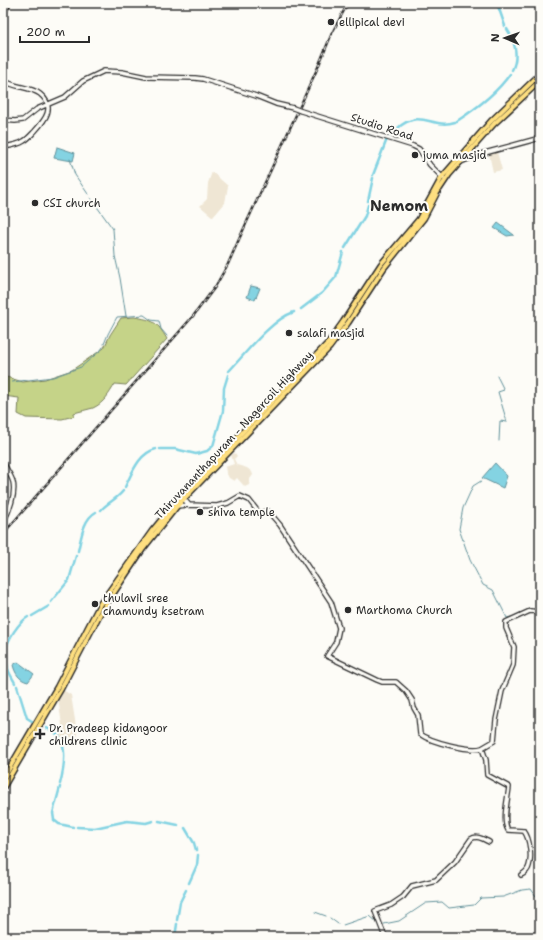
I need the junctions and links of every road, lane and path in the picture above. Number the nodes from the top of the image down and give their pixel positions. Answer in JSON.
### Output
{"nodes":[{"id":1,"x":10,"y":3,"type":"edge"},
{"id":2,"x":3,"y":14,"type":"edge"},
{"id":3,"x":540,"y":74,"type":"edge"},
{"id":4,"x":3,"y":80,"type":"edge"},
{"id":5,"x":540,"y":81,"type":"edge"},
{"id":6,"x":47,"y":104,"type":"junction"},
{"id":7,"x":3,"y":120,"type":"edge"},
{"id":8,"x":540,"y":138,"type":"edge"},
{"id":9,"x":3,"y":147,"type":"edge"},
{"id":10,"x":465,"y":150,"type":"junction"},
{"id":11,"x":469,"y":153,"type":"junction"},
{"id":12,"x":481,"y":154,"type":"junction"},
{"id":13,"x":460,"y":162,"type":"junction"},
{"id":14,"x":444,"y":178,"type":"junction"},
{"id":15,"x":3,"y":462,"type":"edge"},
{"id":16,"x":182,"y":497,"type":"junction"},
{"id":17,"x":172,"y":505,"type":"junction"},
{"id":18,"x":189,"y":505,"type":"junction"},
{"id":19,"x":177,"y":506,"type":"junction"},
{"id":20,"x":3,"y":522,"type":"edge"},
{"id":21,"x":540,"y":612,"type":"edge"},
{"id":22,"x":482,"y":748,"type":"junction"},
{"id":23,"x":3,"y":779,"type":"edge"},
{"id":24,"x":3,"y":788,"type":"edge"},
{"id":25,"x":489,"y":842,"type":"dead end"},
{"id":26,"x":521,"y":875,"type":"dead end"},
{"id":27,"x":385,"y":937,"type":"edge"}],
"edges":[{"from":1,"to":2,"type":"street"},
{"from":3,"to":10,"type":"main road","name":"Thiruvananthapuram - Nagercoil Highway"},
{"from":4,"to":6,"type":"street"},
{"from":5,"to":11,"type":"main road","name":"Thiruvananthapuram - Nagercoil Highway"},
{"from":6,"to":7,"type":"street","name":"Studio Road"},
{"from":6,"to":9,"type":"street"},
{"from":6,"to":14,"type":"street","name":"Studio Road","bridge":true},
{"from":8,"to":12,"type":"street"},
{"from":10,"to":11,"type":"main road"},
{"from":10,"to":14,"type":"main road","name":"Thiruvananthapuram - Nagercoil Highway"},
{"from":11,"to":12,"type":"street"},
{"from":11,"to":13,"type":"main road","name":"Thiruvananthapuram - Nagercoil Highway"},
{"from":12,"to":13,"type":"street"},
{"from":13,"to":14,"type":"main road","name":"Thiruvananthapuram - Nagercoil Highway"},
{"from":14,"to":16,"type":"main road","name":"Thiruvananthapuram - Nagercoil Highway"},
{"from":15,"to":20,"type":"street"},
{"from":16,"to":17,"type":"main road","name":"Thiruvananthapuram - Nagercoil Highway"},
{"from":16,"to":18,"type":"street"},
{"from":16,"to":19,"type":"main road","name":"Thiruvananthapuram - Nagercoil Highway"},
{"from":17,"to":19,"type":"street"},
{"from":17,"to":23,"type":"main road","name":"Thiruvananthapuram - Nagercoil Highway"},
{"from":18,"to":19,"type":"street"},
{"from":18,"to":22,"type":"street"},
{"from":19,"to":24,"type":"main road","name":"Thiruvananthapuram - Nagercoil Highway"},
{"from":21,"to":22,"type":"street"},
{"from":22,"to":26,"type":"street"},
{"from":25,"to":27,"type":"street"}]}
